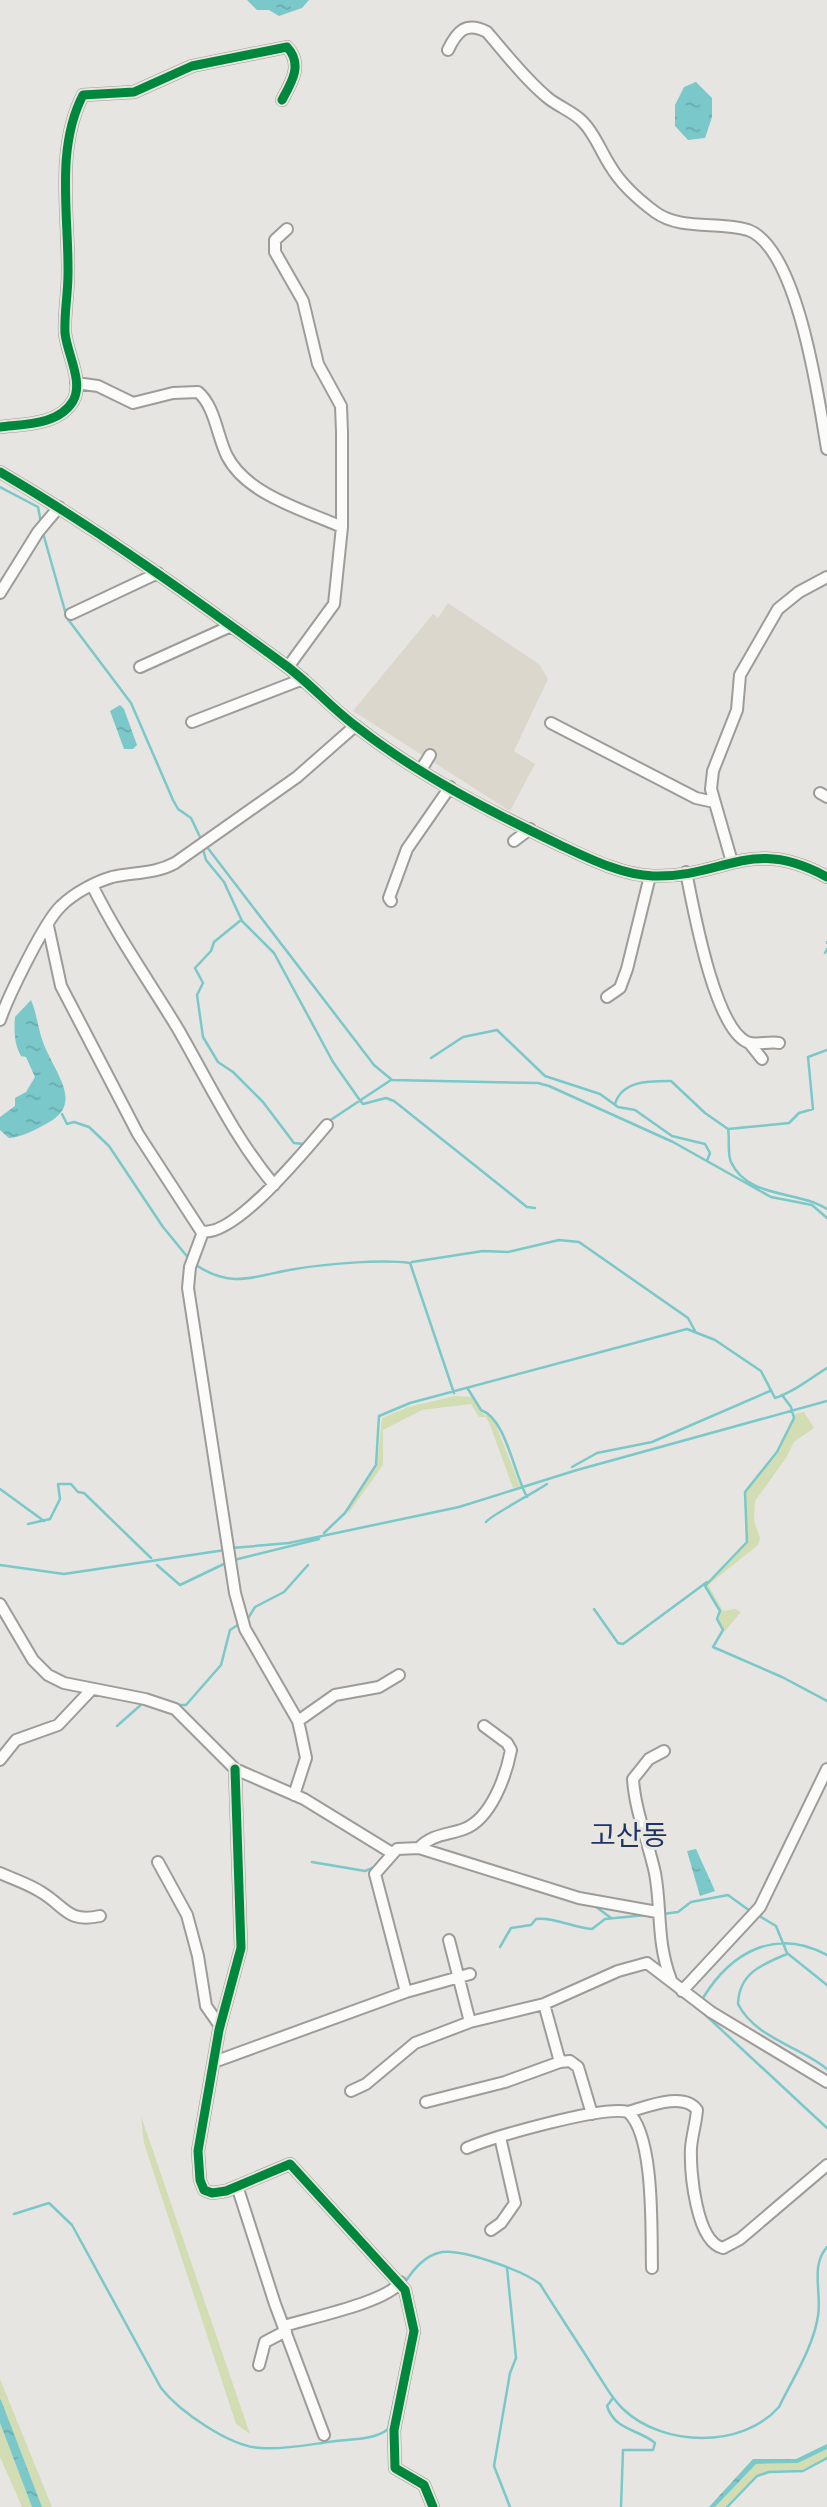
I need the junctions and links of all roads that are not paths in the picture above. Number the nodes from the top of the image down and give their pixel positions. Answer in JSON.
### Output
{"nodes":[{"id":1,"x":251,"y":39,"type":"dead end"},
{"id":2,"x":448,"y":50,"type":"dead end"},
{"id":3,"x":253,"y":52,"type":"junction"},
{"id":4,"x":282,"y":100,"type":"dead end"},
{"id":5,"x":287,"y":229,"type":"dead end"},
{"id":6,"x":76,"y":383,"type":"junction"},
{"id":7,"x":0,"y":427,"type":"edge"},
{"id":8,"x":827,"y":449,"type":"edge"},
{"id":9,"x":0,"y":472,"type":"edge"},
{"id":10,"x":59,"y":507,"type":"junction"},
{"id":11,"x":342,"y":527,"type":"junction"},
{"id":12,"x":158,"y":573,"type":"junction"},
{"id":13,"x":827,"y":577,"type":"edge"},
{"id":14,"x":0,"y":593,"type":"edge"},
{"id":15,"x":71,"y":614,"type":"dead end"},
{"id":16,"x":231,"y":626,"type":"junction"},
{"id":17,"x":140,"y":667,"type":"dead end"},
{"id":18,"x":288,"y":667,"type":"junction"},
{"id":19,"x":303,"y":679,"type":"junction"},
{"id":20,"x":192,"y":722,"type":"dead end"},
{"id":21,"x":551,"y":723,"type":"dead end"},
{"id":22,"x":355,"y":726,"type":"junction"},
{"id":23,"x":430,"y":755,"type":"dead end"},
{"id":24,"x":421,"y":771,"type":"junction"},
{"id":25,"x":450,"y":787,"type":"junction"},
{"id":26,"x":714,"y":802,"type":"junction"},
{"id":27,"x":530,"y":829,"type":"junction"},
{"id":28,"x":514,"y":841,"type":"dead end"},
{"id":29,"x":732,"y":862,"type":"junction"},
{"id":30,"x":686,"y":872,"type":"junction"},
{"id":31,"x":650,"y":876,"type":"junction"},
{"id":32,"x":827,"y":877,"type":"edge"},
{"id":33,"x":92,"y":886,"type":"junction"},
{"id":34,"x":391,"y":901,"type":"dead end"},
{"id":35,"x":48,"y":926,"type":"junction"},
{"id":36,"x":607,"y":997,"type":"dead end"},
{"id":37,"x":0,"y":1020,"type":"edge"},
{"id":38,"x":779,"y":1043,"type":"dead end"},
{"id":39,"x":750,"y":1044,"type":"junction"},
{"id":40,"x":762,"y":1059,"type":"dead end"},
{"id":41,"x":327,"y":1125,"type":"dead end"},
{"id":42,"x":274,"y":1185,"type":"junction"},
{"id":43,"x":203,"y":1232,"type":"junction"},
{"id":44,"x":0,"y":1604,"type":"edge"},
{"id":45,"x":399,"y":1675,"type":"dead end"},
{"id":46,"x":92,"y":1689,"type":"junction"},
{"id":47,"x":298,"y":1721,"type":"junction"},
{"id":48,"x":484,"y":1726,"type":"dead end"},
{"id":49,"x":664,"y":1751,"type":"dead end"},
{"id":50,"x":0,"y":1760,"type":"edge"},
{"id":51,"x":235,"y":1769,"type":"junction"},
{"id":52,"x":827,"y":1769,"type":"edge"},
{"id":53,"x":294,"y":1795,"type":"junction"},
{"id":54,"x":419,"y":1848,"type":"junction"},
{"id":55,"x":392,"y":1853,"type":"junction"},
{"id":56,"x":158,"y":1862,"type":"dead end"},
{"id":57,"x":0,"y":1874,"type":"edge"},
{"id":58,"x":657,"y":1912,"type":"junction"},
{"id":59,"x":100,"y":1916,"type":"dead end"},
{"id":60,"x":449,"y":1940,"type":"dead end"},
{"id":61,"x":470,"y":1974,"type":"dead end"},
{"id":62,"x":458,"y":1977,"type":"junction"},
{"id":63,"x":671,"y":1980,"type":"junction"},
{"id":64,"x":682,"y":1991,"type":"junction"},
{"id":65,"x":406,"y":1992,"type":"junction"},
{"id":66,"x":544,"y":2004,"type":"junction"},
{"id":67,"x":470,"y":2022,"type":"junction"},
{"id":68,"x":220,"y":2026,"type":"junction"},
{"id":69,"x":214,"y":2062,"type":"junction"},
{"id":70,"x":560,"y":2062,"type":"junction"},
{"id":71,"x":827,"y":2082,"type":"edge"},
{"id":72,"x":351,"y":2091,"type":"dead end"},
{"id":73,"x":426,"y":2102,"type":"dead end"},
{"id":74,"x":628,"y":2112,"type":"junction"},
{"id":75,"x":592,"y":2114,"type":"junction"},
{"id":76,"x":500,"y":2137,"type":"junction"},
{"id":77,"x":467,"y":2148,"type":"dead end"},
{"id":78,"x":827,"y":2165,"type":"edge"},
{"id":79,"x":237,"y":2189,"type":"junction"},
{"id":80,"x":491,"y":2230,"type":"dead end"},
{"id":81,"x":652,"y":2268,"type":"dead end"},
{"id":82,"x":400,"y":2282,"type":"junction"},
{"id":83,"x":285,"y":2329,"type":"junction"},
{"id":84,"x":260,"y":2365,"type":"dead end"},
{"id":85,"x":324,"y":2435,"type":"dead end"},
{"id":86,"x":433,"y":2507,"type":"edge"}],
"edges":[{"from":1,"to":3,"type":"street"},
{"from":2,"to":8,"type":"street"},
{"from":3,"to":4,"type":"street"},
{"from":3,"to":6,"type":"street"},
{"from":5,"to":11,"type":"street"},
{"from":6,"to":7,"type":"street"},
{"from":6,"to":11,"type":"street"},
{"from":9,"to":10,"type":"street"},
{"from":10,"to":12,"type":"street"},
{"from":10,"to":14,"type":"street"},
{"from":11,"to":18,"type":"street"},
{"from":12,"to":15,"type":"street"},
{"from":12,"to":16,"type":"street"},
{"from":13,"to":26,"type":"street"},
{"from":16,"to":17,"type":"street"},
{"from":16,"to":18,"type":"street"},
{"from":18,"to":19,"type":"street"},
{"from":19,"to":20,"type":"street"},
{"from":19,"to":22,"type":"street"},
{"from":21,"to":26,"type":"street"},
{"from":22,"to":24,"type":"street"},
{"from":22,"to":33,"type":"street"},
{"from":23,"to":24,"type":"street"},
{"from":24,"to":25,"type":"street"},
{"from":25,"to":27,"type":"street"},
{"from":25,"to":34,"type":"street"},
{"from":26,"to":29,"type":"street"},
{"from":27,"to":28,"type":"street"},
{"from":27,"to":31,"type":"street"},
{"from":29,"to":30,"type":"street"},
{"from":29,"to":32,"type":"street"},
{"from":30,"to":31,"type":"street"},
{"from":30,"to":39,"type":"street"},
{"from":31,"to":36,"type":"street"},
{"from":33,"to":35,"type":"street"},
{"from":33,"to":42,"type":"street"},
{"from":35,"to":37,"type":"street"},
{"from":35,"to":43,"type":"street"},
{"from":38,"to":39,"type":"street"},
{"from":39,"to":40,"type":"street"},
{"from":41,"to":42,"type":"street"},
{"from":42,"to":43,"type":"street"},
{"from":43,"to":47,"type":"street"},
{"from":44,"to":46,"type":"street"},
{"from":45,"to":47,"type":"street"},
{"from":46,"to":50,"type":"street"},
{"from":46,"to":51,"type":"street"},
{"from":47,"to":53,"type":"street"},
{"from":48,"to":54,"type":"street"},
{"from":49,"to":58,"type":"street"},
{"from":51,"to":53,"type":"street"},
{"from":51,"to":68,"type":"street"},
{"from":52,"to":64,"type":"street"},
{"from":53,"to":55,"type":"street"},
{"from":54,"to":55,"type":"street"},
{"from":54,"to":58,"type":"street"},
{"from":55,"to":65,"type":"street"},
{"from":56,"to":68,"type":"street"},
{"from":57,"to":59,"type":"street"},
{"from":58,"to":63,"type":"street"},
{"from":60,"to":62,"type":"street"},
{"from":61,"to":62,"type":"street"},
{"from":62,"to":65,"type":"street"},
{"from":62,"to":67,"type":"street"},
{"from":63,"to":64,"type":"street"},
{"from":63,"to":66,"type":"street"},
{"from":64,"to":71,"type":"street"},
{"from":65,"to":69,"type":"street"},
{"from":66,"to":67,"type":"street"},
{"from":66,"to":70,"type":"street"},
{"from":67,"to":72,"type":"street"},
{"from":68,"to":69,"type":"street"},
{"from":69,"to":79,"type":"street"},
{"from":70,"to":73,"type":"street"},
{"from":70,"to":75,"type":"street"},
{"from":74,"to":75,"type":"street"},
{"from":74,"to":78,"type":"street"},
{"from":74,"to":81,"type":"street"},
{"from":75,"to":76,"type":"street"},
{"from":76,"to":77,"type":"street"},
{"from":76,"to":80,"type":"street"},
{"from":79,"to":82,"type":"street"},
{"from":79,"to":83,"type":"street"},
{"from":82,"to":83,"type":"street"},
{"from":82,"to":86,"type":"street"},
{"from":83,"to":84,"type":"street"},
{"from":83,"to":85,"type":"street"}]}
